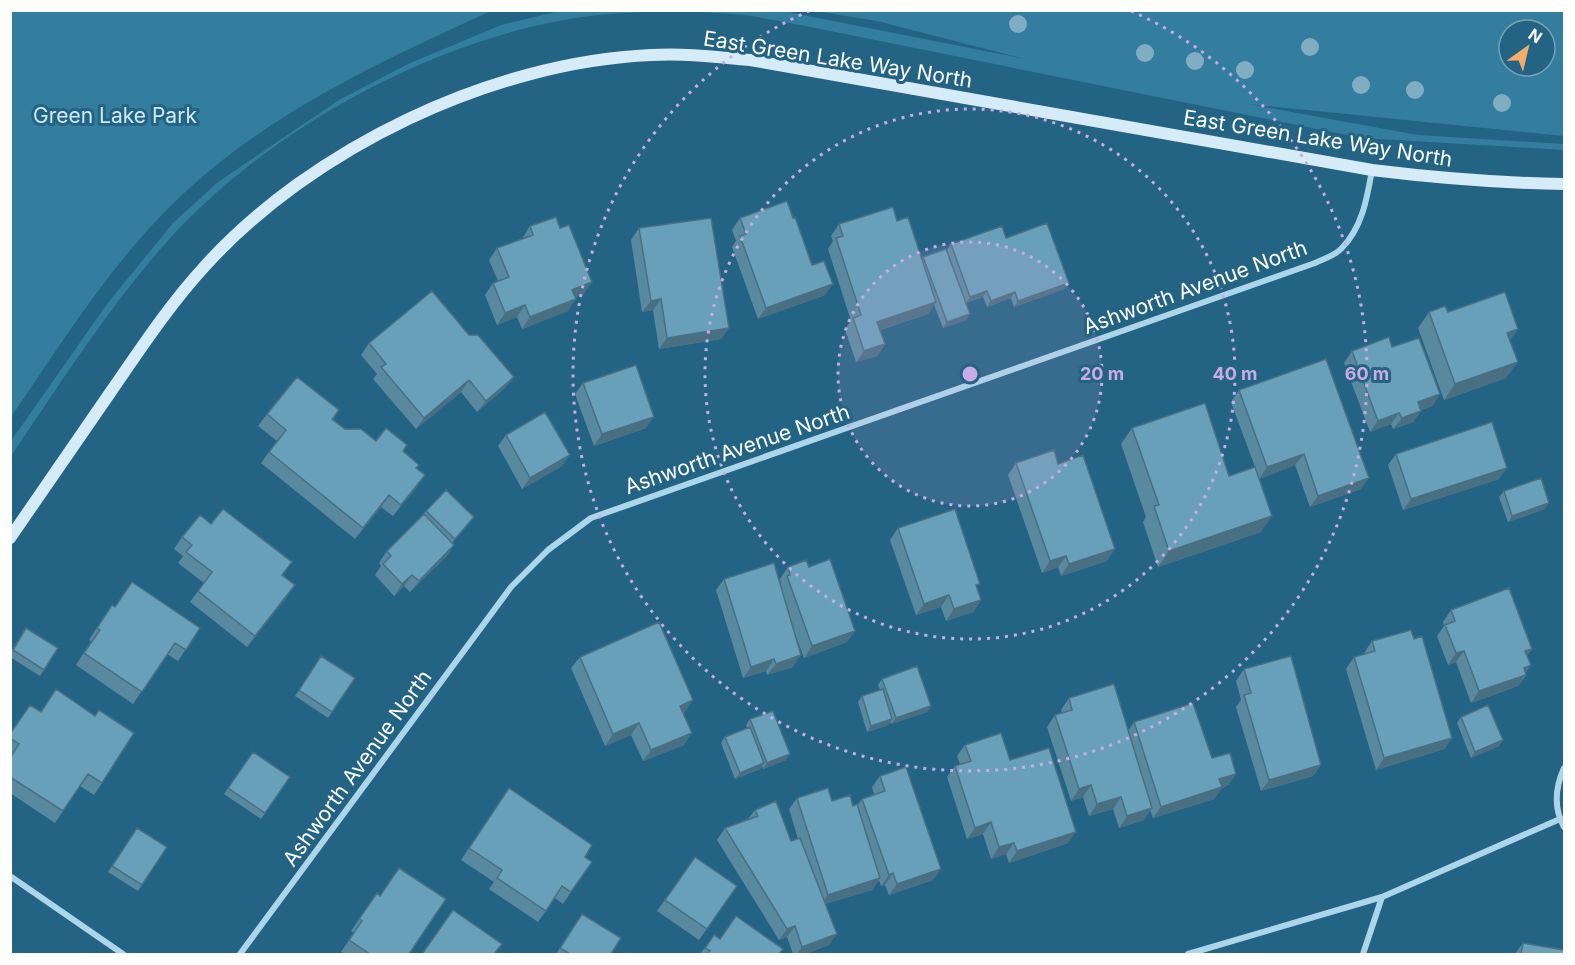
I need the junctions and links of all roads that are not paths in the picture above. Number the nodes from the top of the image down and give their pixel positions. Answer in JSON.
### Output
{"nodes":[{"id":1,"x":1372,"y":170,"type":"junction"},
{"id":2,"x":1564,"y":184,"type":"edge"},
{"id":3,"x":10,"y":538,"type":"edge"},
{"id":4,"x":1564,"y":768,"type":"edge"},
{"id":5,"x":1560,"y":819,"type":"junction"},
{"id":6,"x":1564,"y":827,"type":"edge"},
{"id":7,"x":10,"y":876,"type":"edge"},
{"id":8,"x":1382,"y":897,"type":"junction"},
{"id":9,"x":123,"y":954,"type":"edge"},
{"id":10,"x":240,"y":954,"type":"edge"},
{"id":11,"x":1188,"y":954,"type":"edge"},
{"id":12,"x":1363,"y":954,"type":"edge"}],
"edges":[{"from":1,"to":2,"type":"main road","name":"East Green Lake Way North"},
{"from":1,"to":3,"type":"main road","name":"East Green Lake Way North"},
{"from":1,"to":10,"type":"street","name":"Ashworth Avenue North"},
{"from":4,"to":5,"type":"street"},
{"from":5,"to":6,"type":"street"},
{"from":5,"to":8,"type":"street"},
{"from":7,"to":9,"type":"street"},
{"from":8,"to":11,"type":"street"},
{"from":8,"to":12,"type":"street"}]}
